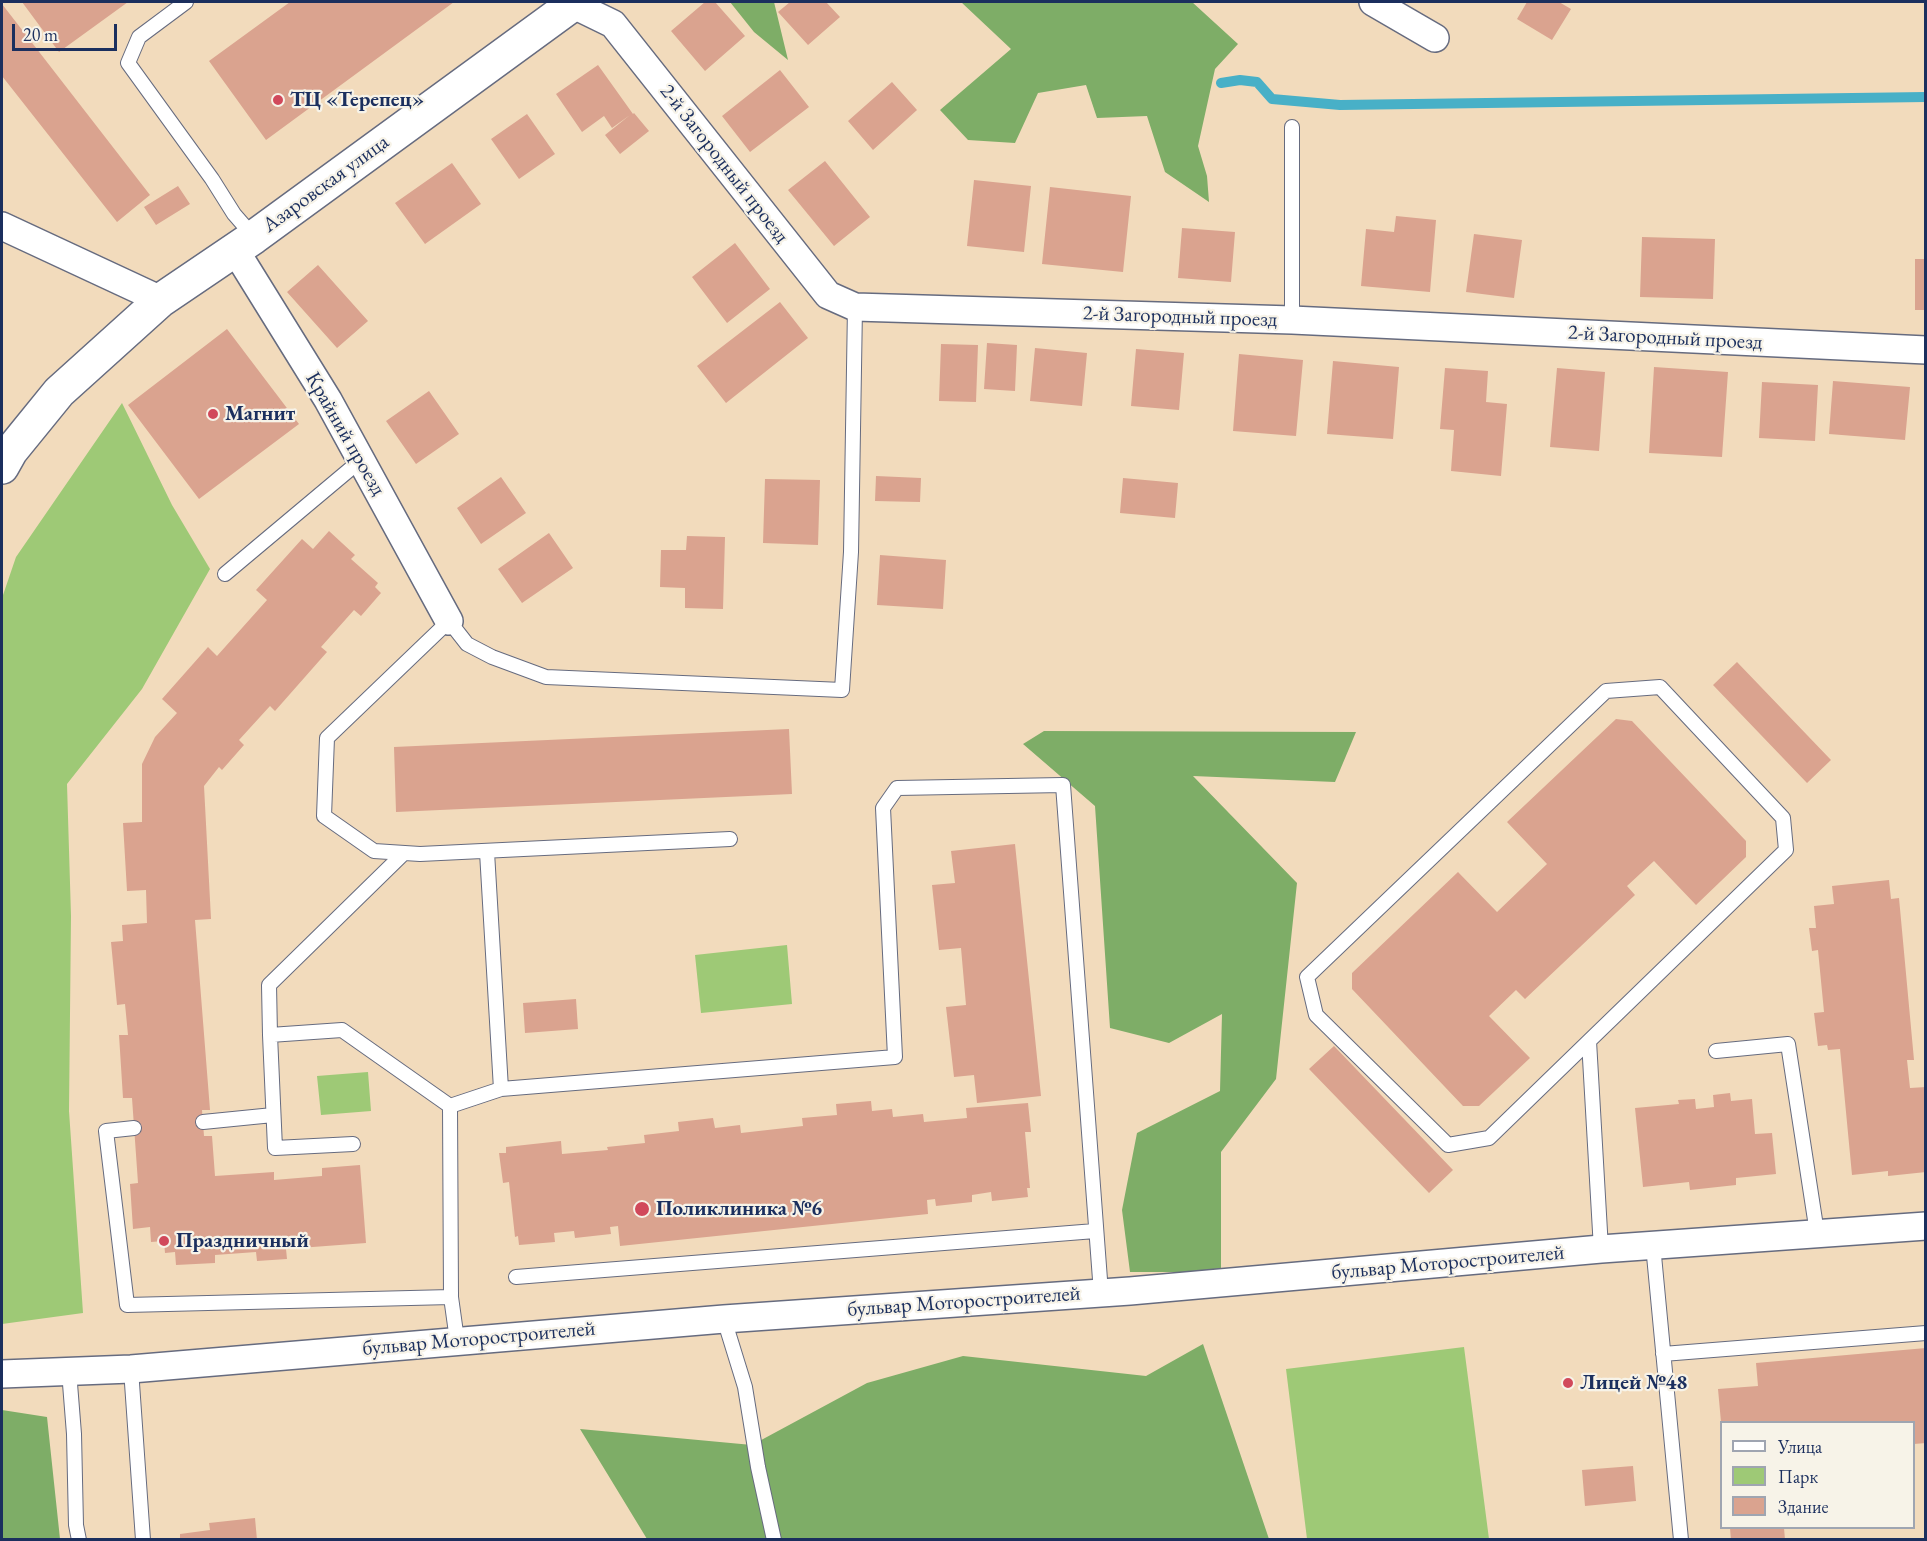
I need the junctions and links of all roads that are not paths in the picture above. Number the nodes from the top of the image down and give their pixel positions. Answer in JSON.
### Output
{"nodes":[{"id":1,"x":186,"y":2,"type":"edge"},
{"id":2,"x":1373,"y":2,"type":"edge"},
{"id":3,"x":574,"y":3,"type":"edge"},
{"id":4,"x":1435,"y":38,"type":"dead end"},
{"id":5,"x":1292,"y":127,"type":"dead end"},
{"id":6,"x":2,"y":226,"type":"edge"},
{"id":7,"x":245,"y":244,"type":"junction"},
{"id":8,"x":161,"y":300,"type":"junction"},
{"id":9,"x":855,"y":307,"type":"junction"},
{"id":10,"x":1292,"y":320,"type":"junction"},
{"id":11,"x":1926,"y":350,"type":"edge"},
{"id":12,"x":360,"y":460,"type":"junction"},
{"id":13,"x":2,"y":467,"type":"edge"},
{"id":14,"x":225,"y":574,"type":"dead end"},
{"id":15,"x":449,"y":621,"type":"junction"},
{"id":16,"x":730,"y":839,"type":"dead end"},
{"id":17,"x":487,"y":852,"type":"junction"},
{"id":18,"x":404,"y":854,"type":"junction"},
{"id":19,"x":270,"y":1035,"type":"junction"},
{"id":20,"x":1589,"y":1041,"type":"junction"},
{"id":21,"x":1716,"y":1052,"type":"dead end"},
{"id":22,"x":501,"y":1089,"type":"junction"},
{"id":23,"x":450,"y":1106,"type":"junction"},
{"id":24,"x":273,"y":1115,"type":"junction"},
{"id":25,"x":203,"y":1122,"type":"dead end"},
{"id":26,"x":134,"y":1128,"type":"dead end"},
{"id":27,"x":353,"y":1144,"type":"dead end"},
{"id":28,"x":1926,"y":1226,"type":"edge"},
{"id":29,"x":1095,"y":1231,"type":"junction"},
{"id":30,"x":1817,"y":1233,"type":"junction"},
{"id":31,"x":1653,"y":1245,"type":"junction"},
{"id":32,"x":1601,"y":1249,"type":"junction"},
{"id":33,"x":516,"y":1277,"type":"dead end"},
{"id":34,"x":1101,"y":1293,"type":"junction"},
{"id":35,"x":451,"y":1297,"type":"junction"},
{"id":36,"x":724,"y":1318,"type":"junction"},
{"id":37,"x":1926,"y":1333,"type":"edge"},
{"id":38,"x":457,"y":1340,"type":"junction"},
{"id":39,"x":1663,"y":1354,"type":"junction"},
{"id":40,"x":131,"y":1369,"type":"junction"},
{"id":41,"x":69,"y":1371,"type":"junction"},
{"id":42,"x":2,"y":1374,"type":"edge"},
{"id":43,"x":79,"y":1539,"type":"edge"},
{"id":44,"x":143,"y":1539,"type":"edge"},
{"id":45,"x":774,"y":1539,"type":"edge"},
{"id":46,"x":1681,"y":1539,"type":"edge"}],
"edges":[{"from":1,"to":7,"type":"lane"},
{"from":2,"to":4,"type":"street"},
{"from":3,"to":7,"type":"street","name":"Азаровская улица"},
{"from":3,"to":9,"type":"street","name":"2-й Загородный проезд"},
{"from":5,"to":10,"type":"lane"},
{"from":6,"to":8,"type":"street"},
{"from":7,"to":8,"type":"street","name":"Азаровская улица"},
{"from":7,"to":12,"type":"street","name":"Крайний проезд"},
{"from":8,"to":13,"type":"street","name":"Азаровская улица"},
{"from":9,"to":10,"type":"street","name":"2-й Загородный проезд"},
{"from":9,"to":15,"type":"lane"},
{"from":10,"to":11,"type":"street","name":"2-й Загородный проезд"},
{"from":12,"to":14,"type":"lane"},
{"from":12,"to":15,"type":"street","name":"Крайний проезд"},
{"from":15,"to":18,"type":"lane"},
{"from":16,"to":17,"type":"lane"},
{"from":17,"to":18,"type":"lane"},
{"from":17,"to":22,"type":"lane"},
{"from":18,"to":19,"type":"lane"},
{"from":19,"to":23,"type":"lane"},
{"from":19,"to":24,"type":"lane"},
{"from":20,"to":20,"type":"lane"},
{"from":20,"to":32,"type":"lane"},
{"from":21,"to":30,"type":"lane"},
{"from":22,"to":23,"type":"lane"},
{"from":22,"to":29,"type":"lane"},
{"from":23,"to":35,"type":"lane"},
{"from":24,"to":25,"type":"lane"},
{"from":24,"to":27,"type":"lane"},
{"from":26,"to":35,"type":"lane"},
{"from":28,"to":30,"type":"street","name":"бульвар Моторостроителей"},
{"from":29,"to":33,"type":"lane"},
{"from":29,"to":34,"type":"lane"},
{"from":30,"to":31,"type":"street","name":"бульвар Моторостроителей"},
{"from":31,"to":32,"type":"street","name":"бульвар Моторостроителей"},
{"from":31,"to":39,"type":"lane"},
{"from":32,"to":34,"type":"street","name":"бульвар Моторостроителей"},
{"from":34,"to":36,"type":"street","name":"бульвар Моторостроителей"},
{"from":35,"to":38,"type":"lane"},
{"from":36,"to":38,"type":"street","name":"бульвар Моторостроителей"},
{"from":36,"to":45,"type":"lane"},
{"from":37,"to":39,"type":"lane"},
{"from":38,"to":40,"type":"street","name":"бульвар Моторостроителей"},
{"from":39,"to":46,"type":"lane"},
{"from":40,"to":41,"type":"street","name":"бульвар Моторостроителей"},
{"from":40,"to":44,"type":"lane"},
{"from":41,"to":42,"type":"street","name":"бульвар Моторостроителей"},
{"from":41,"to":43,"type":"lane"}]}
